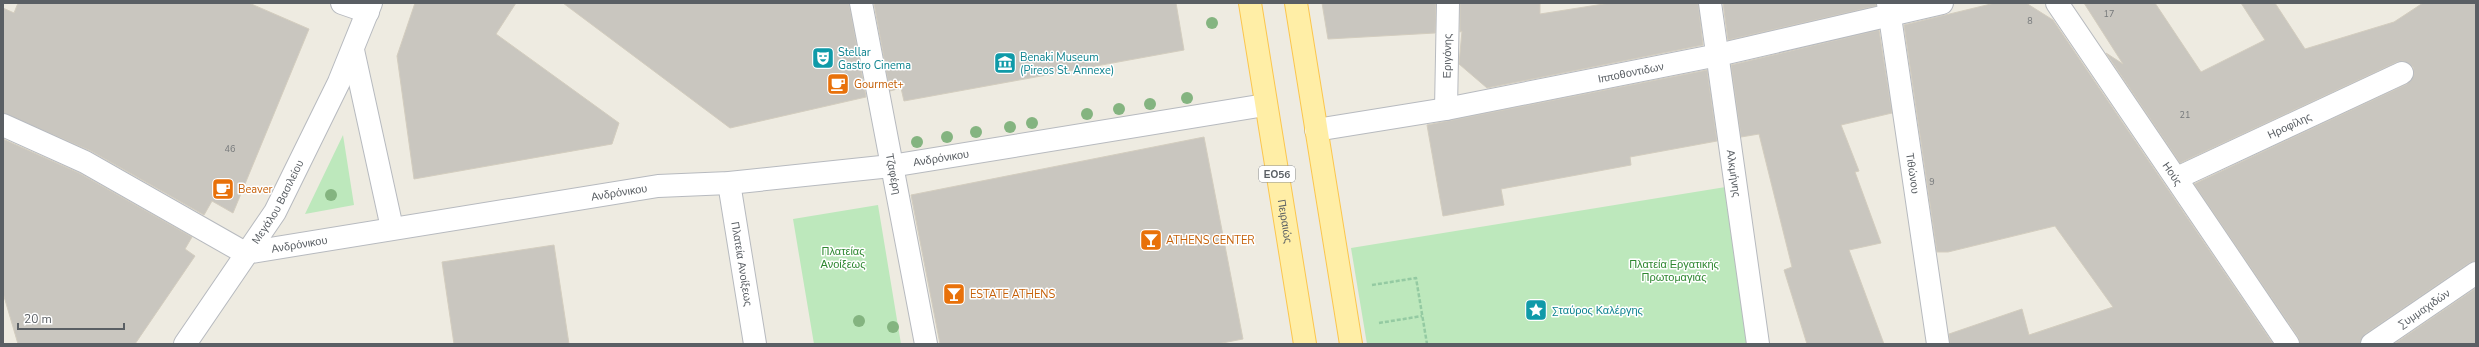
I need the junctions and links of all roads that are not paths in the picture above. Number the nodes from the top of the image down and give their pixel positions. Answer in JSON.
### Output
{"nodes":[{"id":1,"x":342,"y":3,"type":"edge"},
{"id":2,"x":861,"y":3,"type":"edge"},
{"id":3,"x":1250,"y":3,"type":"edge"},
{"id":4,"x":1296,"y":3,"type":"edge"},
{"id":5,"x":1448,"y":3,"type":"edge"},
{"id":6,"x":1710,"y":3,"type":"edge"},
{"id":7,"x":1942,"y":3,"type":"edge"},
{"id":8,"x":2057,"y":3,"type":"edge"},
{"id":9,"x":369,"y":8,"type":"edge"},
{"id":10,"x":1889,"y":9,"type":"edge"},
{"id":11,"x":353,"y":50,"type":"junction"},
{"id":12,"x":1718,"y":55,"type":"junction"},
{"id":13,"x":2402,"y":73,"type":"dead end"},
{"id":14,"x":1265,"y":105,"type":"junction"},
{"id":15,"x":1446,"y":109,"type":"junction"},
{"id":16,"x":3,"y":125,"type":"edge"},
{"id":17,"x":1316,"y":130,"type":"junction"},
{"id":18,"x":891,"y":166,"type":"junction"},
{"id":19,"x":2177,"y":178,"type":"junction"},
{"id":20,"x":729,"y":183,"type":"junction"},
{"id":21,"x":392,"y":228,"type":"junction"},
{"id":22,"x":245,"y":253,"type":"junction"},
{"id":23,"x":2476,"y":272,"type":"edge"},
{"id":24,"x":185,"y":344,"type":"edge"},
{"id":25,"x":756,"y":344,"type":"edge"},
{"id":26,"x":926,"y":344,"type":"edge"},
{"id":27,"x":1305,"y":344,"type":"edge"},
{"id":28,"x":1351,"y":344,"type":"edge"},
{"id":29,"x":1758,"y":344,"type":"edge"},
{"id":30,"x":1938,"y":344,"type":"edge"},
{"id":31,"x":2288,"y":344,"type":"edge"},
{"id":32,"x":2372,"y":344,"type":"edge"}],
"edges":[{"from":1,"to":9,"type":"street"},
{"from":2,"to":18,"type":"street","name":"Τζαφέρη"},
{"from":3,"to":14,"type":"main road","name":"Πειραιώς","number":"ΕΟ56"},
{"from":4,"to":17,"type":"main road"},
{"from":5,"to":15,"type":"street","name":"Εριγόνης"},
{"from":6,"to":12,"type":"street","name":"Αλκμήνης"},
{"from":7,"to":10,"type":"street","name":"Ιπποθοντιδων"},
{"from":8,"to":19,"type":"street","name":"Ηούς"},
{"from":9,"to":11,"type":"street","name":"Μεγάλου Βασιλείου"},
{"from":10,"to":12,"type":"street","name":"Ιπποθοντιδων"},
{"from":10,"to":30,"type":"street","name":"Τιθώνου"},
{"from":11,"to":21,"type":"street"},
{"from":11,"to":22,"type":"street","name":"Μεγάλου Βασιλείου"},
{"from":12,"to":15,"type":"street","name":"Ιπποθοντιδων"},
{"from":12,"to":29,"type":"street","name":"Αλκμήνης"},
{"from":13,"to":19,"type":"street","name":"Ηροφίλης"},
{"from":14,"to":18,"type":"street","name":"Ανδρόνικου"},
{"from":14,"to":27,"type":"main road","name":"Πειραιώς","number":"ΕΟ56"},
{"from":15,"to":17,"type":"street","name":"Ιπποθοντιδων"},
{"from":16,"to":22,"type":"street"},
{"from":17,"to":28,"type":"main road"},
{"from":18,"to":20,"type":"street","name":"Ανδρόνικου"},
{"from":18,"to":26,"type":"street","name":"Τζαφέρη"},
{"from":19,"to":31,"type":"street","name":"Ηούς"},
{"from":20,"to":21,"type":"street","name":"Ανδρόνικου"},
{"from":20,"to":25,"type":"street","name":"Πλατεία Ανοίξεως"},
{"from":21,"to":22,"type":"street","name":"Ανδρόνικου"},
{"from":22,"to":24,"type":"street","name":"Μεγάλου Βασιλείου"},
{"from":23,"to":32,"type":"street","name":"Συμμαχιδών"}]}
